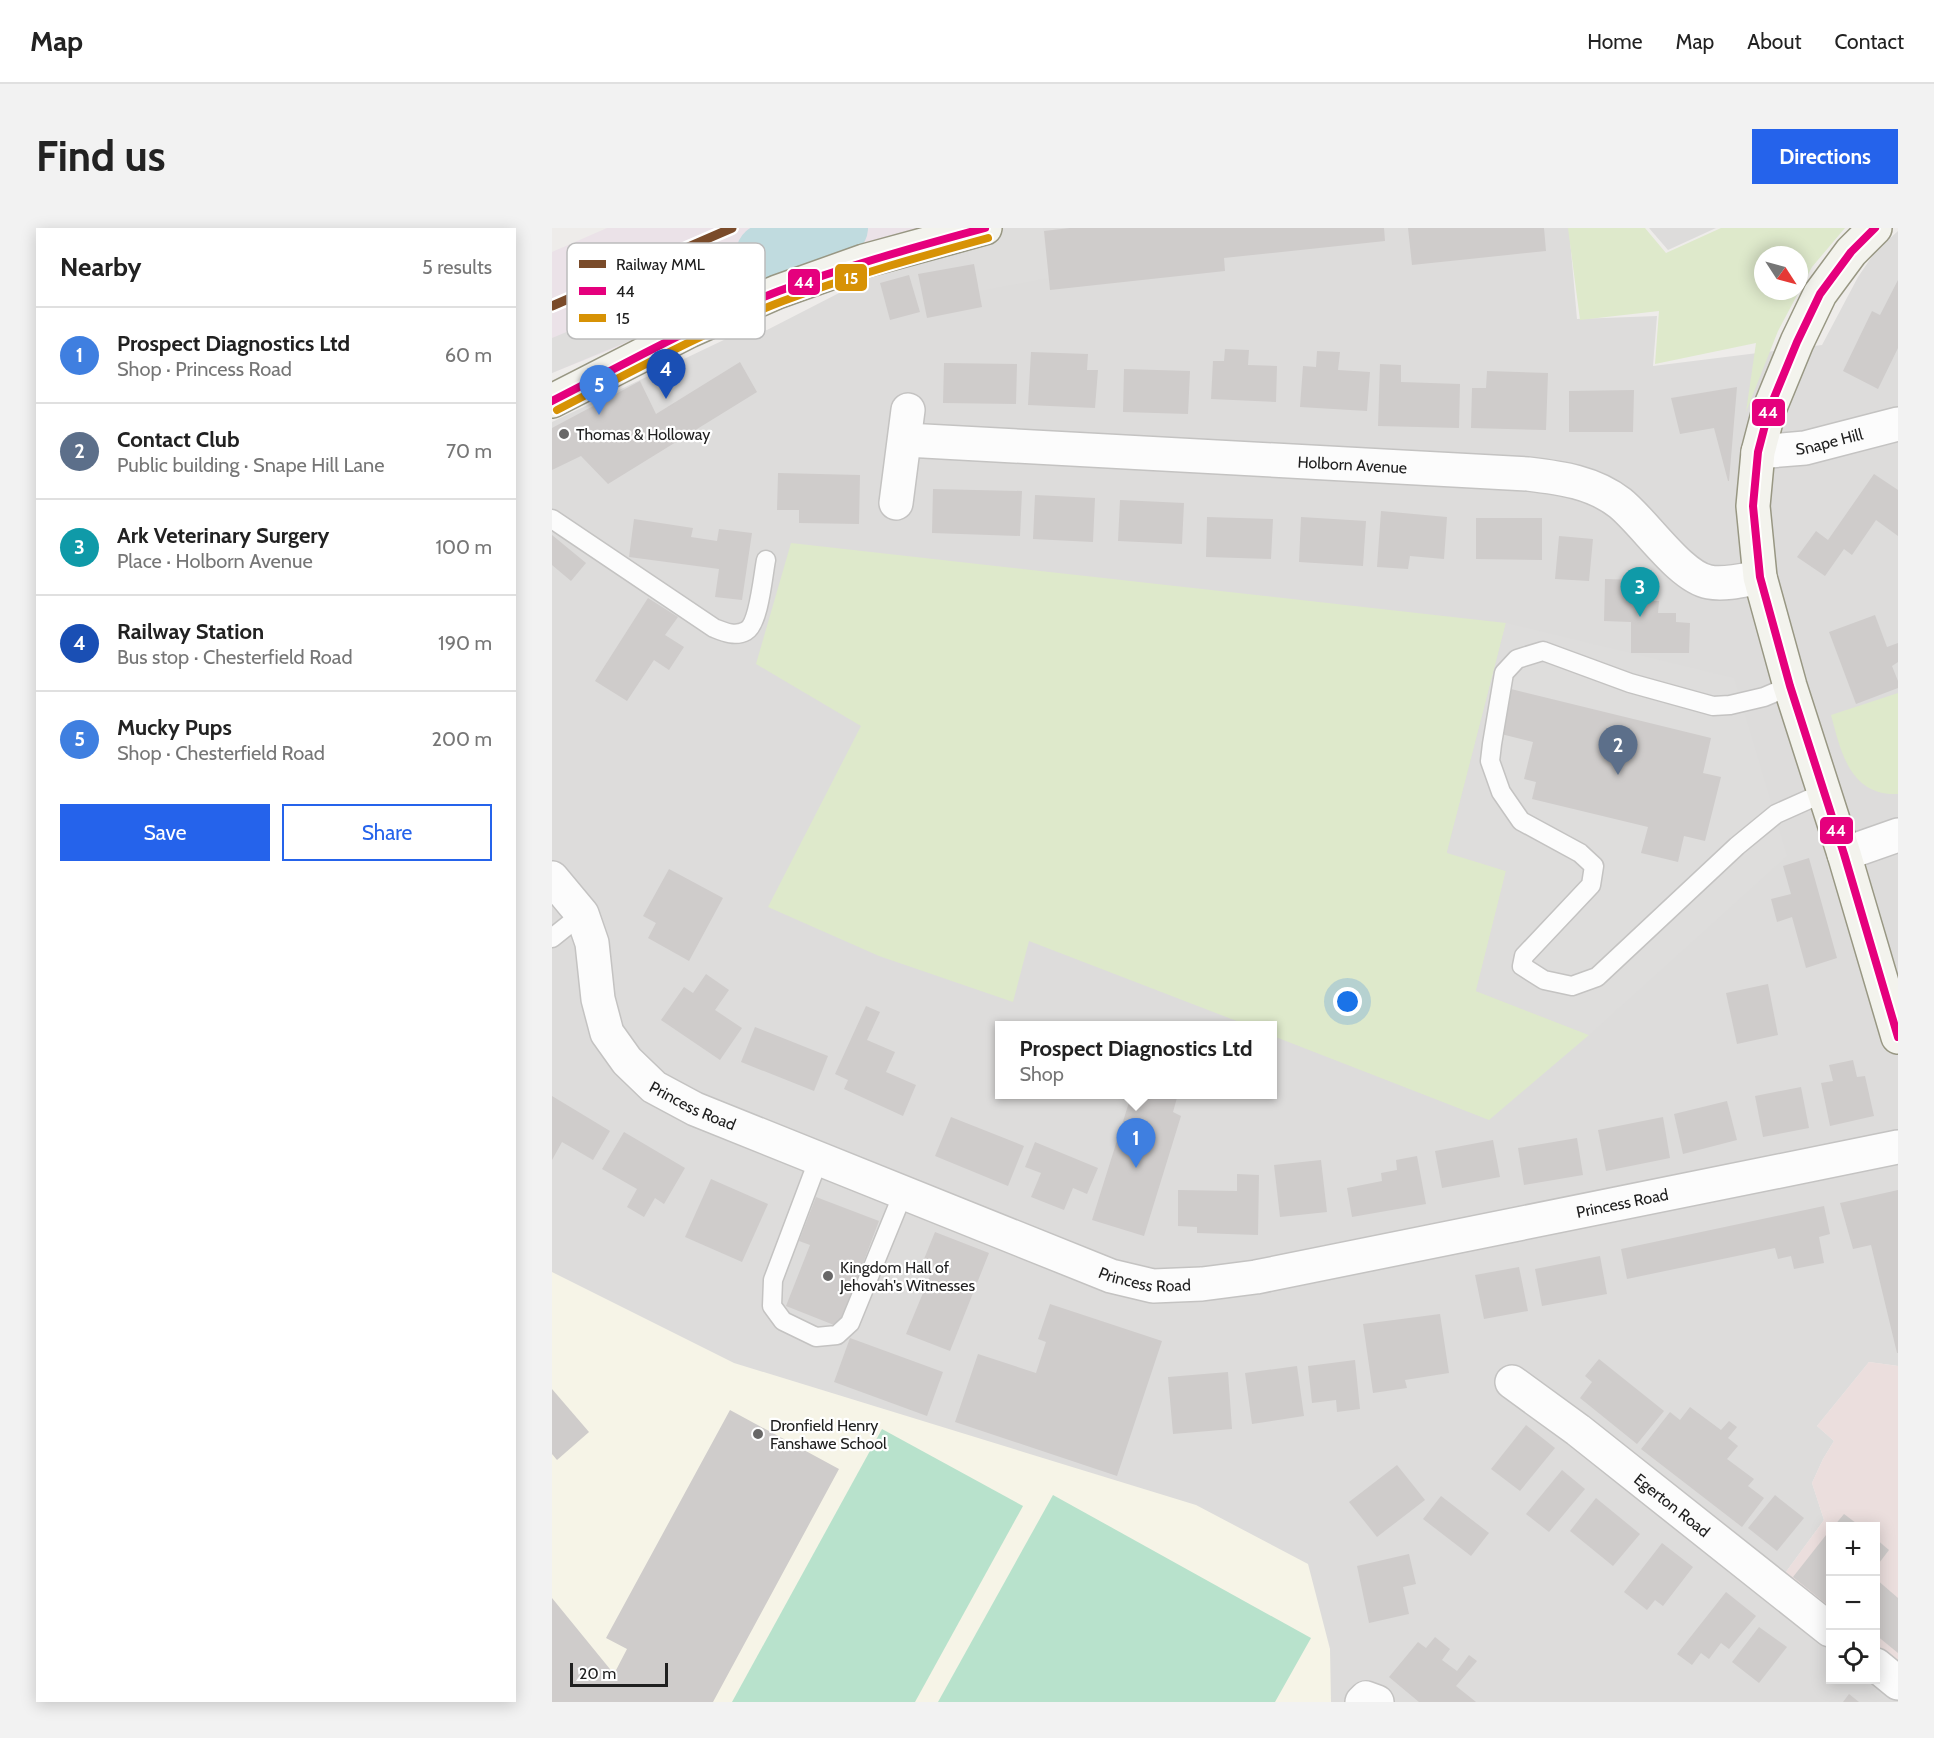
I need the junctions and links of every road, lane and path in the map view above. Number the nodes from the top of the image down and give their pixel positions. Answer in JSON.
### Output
{"nodes":[{"id":1,"x":985,"y":228,"type":"edge"},
{"id":2,"x":1875,"y":228,"type":"edge"},
{"id":3,"x":765,"y":297,"type":"edge"},
{"id":4,"x":673,"y":339,"type":"edge"},
{"id":5,"x":552,"y":401,"type":"edge"},
{"id":6,"x":1898,"y":424,"type":"edge"},
{"id":7,"x":1758,"y":452,"type":"junction"},
{"id":8,"x":896,"y":503,"type":"dead end"},
{"id":9,"x":552,"y":519,"type":"edge"},
{"id":10,"x":766,"y":560,"type":"dead end"},
{"id":11,"x":1760,"y":577,"type":"junction"},
{"id":12,"x":1790,"y":686,"type":"junction"},
{"id":13,"x":1823,"y":793,"type":"junction"},
{"id":14,"x":1898,"y":836,"type":"edge"},
{"id":15,"x":1844,"y":854,"type":"junction"},
{"id":16,"x":552,"y":878,"type":"edge"},
{"id":17,"x":582,"y":914,"type":"junction"},
{"id":18,"x":552,"y":939,"type":"edge"},
{"id":19,"x":1898,"y":1037,"type":"edge"},
{"id":20,"x":1898,"y":1148,"type":"edge"},
{"id":21,"x":819,"y":1158,"type":"junction"},
{"id":22,"x":904,"y":1191,"type":"junction"},
{"id":23,"x":1512,"y":1382,"type":"dead end"},
{"id":24,"x":1826,"y":1627,"type":"edge"},
{"id":25,"x":1880,"y":1669,"type":"edge"},
{"id":26,"x":1898,"y":1683,"type":"edge"}],
"edges":[{"from":1,"to":3,"type":"street"},
{"from":2,"to":7,"type":"street"},
{"from":4,"to":5,"type":"street"},
{"from":6,"to":7,"type":"street","name":"Snape Hill"},
{"from":7,"to":11,"type":"street"},
{"from":8,"to":11,"type":"street","name":"Holborn Avenue"},
{"from":9,"to":10,"type":"lane"},
{"from":11,"to":12,"type":"street"},
{"from":12,"to":13,"type":"street"},
{"from":12,"to":13,"type":"lane"},
{"from":13,"to":15,"type":"street"},
{"from":14,"to":15,"type":"street"},
{"from":15,"to":19,"type":"street"},
{"from":16,"to":17,"type":"street","name":"Princess Road"},
{"from":17,"to":18,"type":"lane"},
{"from":17,"to":21,"type":"street","name":"Princess Road"},
{"from":20,"to":22,"type":"street","name":"Princess Road"},
{"from":21,"to":22,"type":"street","name":"Princess Road"},
{"from":21,"to":22,"type":"lane"},
{"from":23,"to":24,"type":"street","name":"Egerton Road"},
{"from":25,"to":26,"type":"street"}]}
